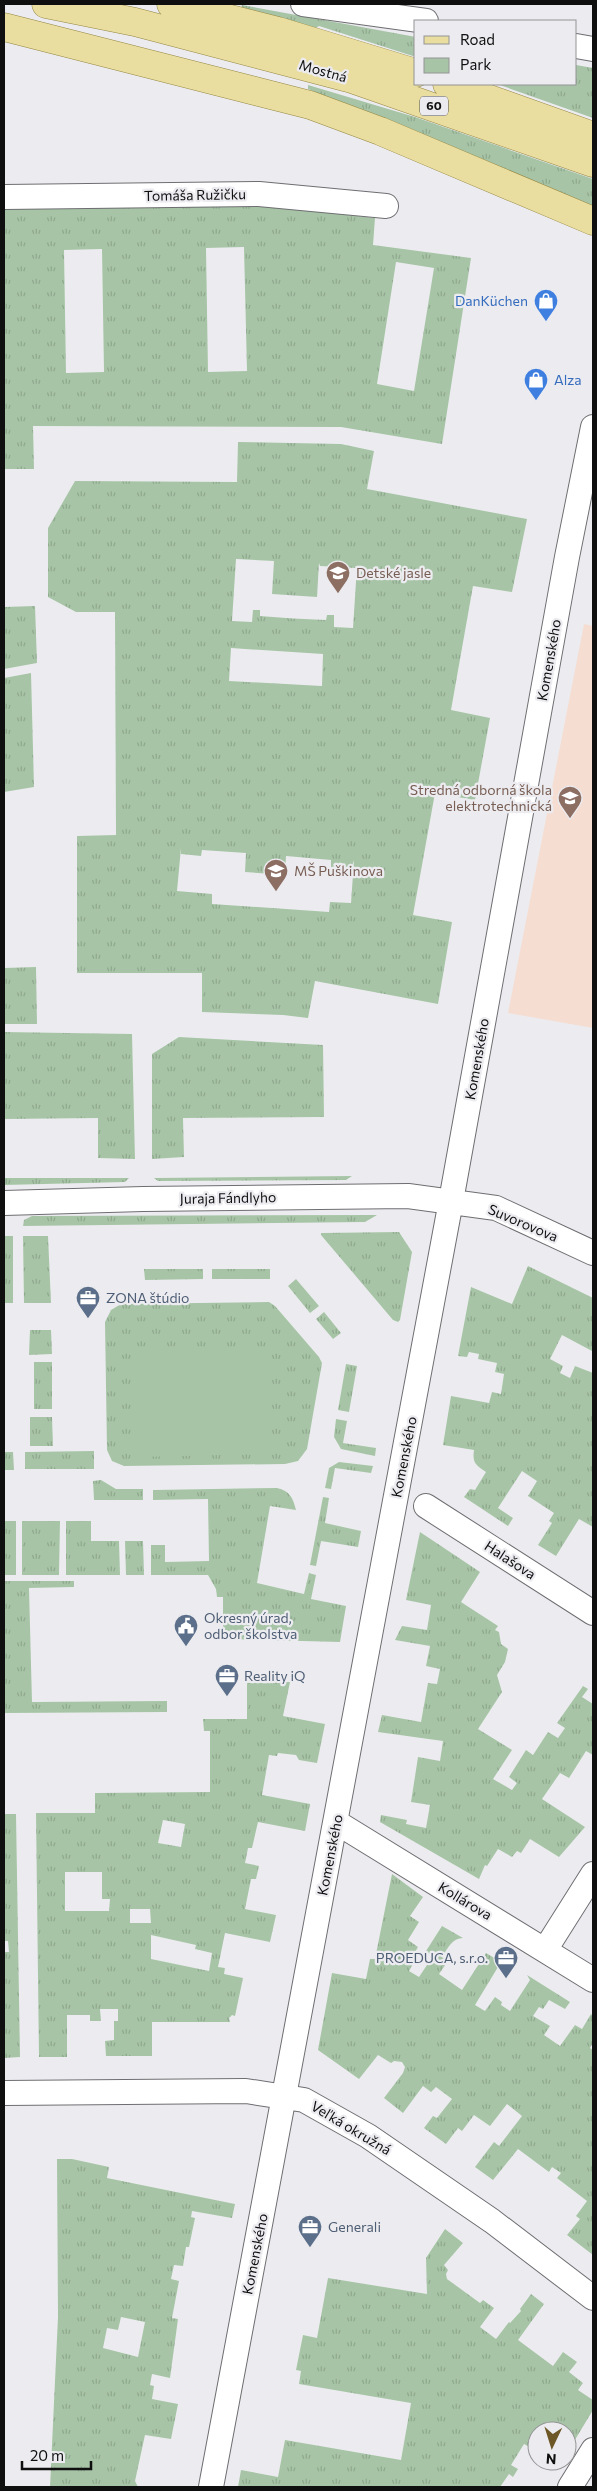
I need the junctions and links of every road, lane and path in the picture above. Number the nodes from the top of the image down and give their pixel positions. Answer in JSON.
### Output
{"nodes":[{"id":1,"x":46,"y":4,"type":"edge"},
{"id":2,"x":171,"y":4,"type":"edge"},
{"id":3,"x":303,"y":4,"type":"edge"},
{"id":4,"x":419,"y":20,"type":"edge"},
{"id":5,"x":4,"y":27,"type":"edge"},
{"id":6,"x":577,"y":46,"type":"edge"},
{"id":7,"x":593,"y":49,"type":"edge"},
{"id":8,"x":414,"y":72,"type":"edge"},
{"id":9,"x":449,"y":85,"type":"edge"},
{"id":10,"x":593,"y":136,"type":"edge"},
{"id":11,"x":593,"y":163,"type":"edge"},
{"id":12,"x":4,"y":197,"type":"edge"},
{"id":13,"x":386,"y":206,"type":"dead end"},
{"id":14,"x":593,"y":221,"type":"edge"},
{"id":15,"x":593,"y":427,"type":"edge"},
{"id":16,"x":451,"y":1201,"type":"junction"},
{"id":17,"x":4,"y":1203,"type":"edge"},
{"id":18,"x":593,"y":1253,"type":"edge"},
{"id":19,"x":426,"y":1506,"type":"dead end"},
{"id":20,"x":593,"y":1613,"type":"edge"},
{"id":21,"x":336,"y":1822,"type":"junction"},
{"id":22,"x":593,"y":1874,"type":"edge"},
{"id":23,"x":545,"y":1950,"type":"junction"},
{"id":24,"x":593,"y":1980,"type":"edge"},
{"id":25,"x":4,"y":2093,"type":"edge"},
{"id":26,"x":285,"y":2096,"type":"junction"},
{"id":27,"x":593,"y":2298,"type":"edge"},
{"id":28,"x":593,"y":2450,"type":"edge"},
{"id":29,"x":211,"y":2487,"type":"edge"},
{"id":30,"x":570,"y":2487,"type":"edge"}],
"edges":[{"from":1,"to":11,"type":"main road","name":"Mostná","number":"60"},
{"from":2,"to":8,"type":"main road","name":"Mostná"},
{"from":3,"to":4,"type":"street"},
{"from":5,"to":14,"type":"main road"},
{"from":6,"to":7,"type":"street"},
{"from":9,"to":10,"type":"main road","number":"60"},
{"from":12,"to":13,"type":"street","name":"Tomáša Ružičku"},
{"from":15,"to":16,"type":"street","name":"Komenského"},
{"from":16,"to":17,"type":"street","name":"Juraja Fándlyho"},
{"from":16,"to":18,"type":"street","name":"Suvorovova"},
{"from":16,"to":21,"type":"street","name":"Komenského"},
{"from":19,"to":20,"type":"street","name":"Halašova"},
{"from":21,"to":23,"type":"street","name":"Kollárova"},
{"from":21,"to":26,"type":"street","name":"Komenského"},
{"from":22,"to":23,"type":"street"},
{"from":23,"to":24,"type":"street","name":"Kollárova"},
{"from":25,"to":26,"type":"street","name":"Veľká okružná"},
{"from":26,"to":27,"type":"street","name":"Veľká okružná"},
{"from":26,"to":29,"type":"street","name":"Komenského"},
{"from":28,"to":30,"type":"street"}]}
